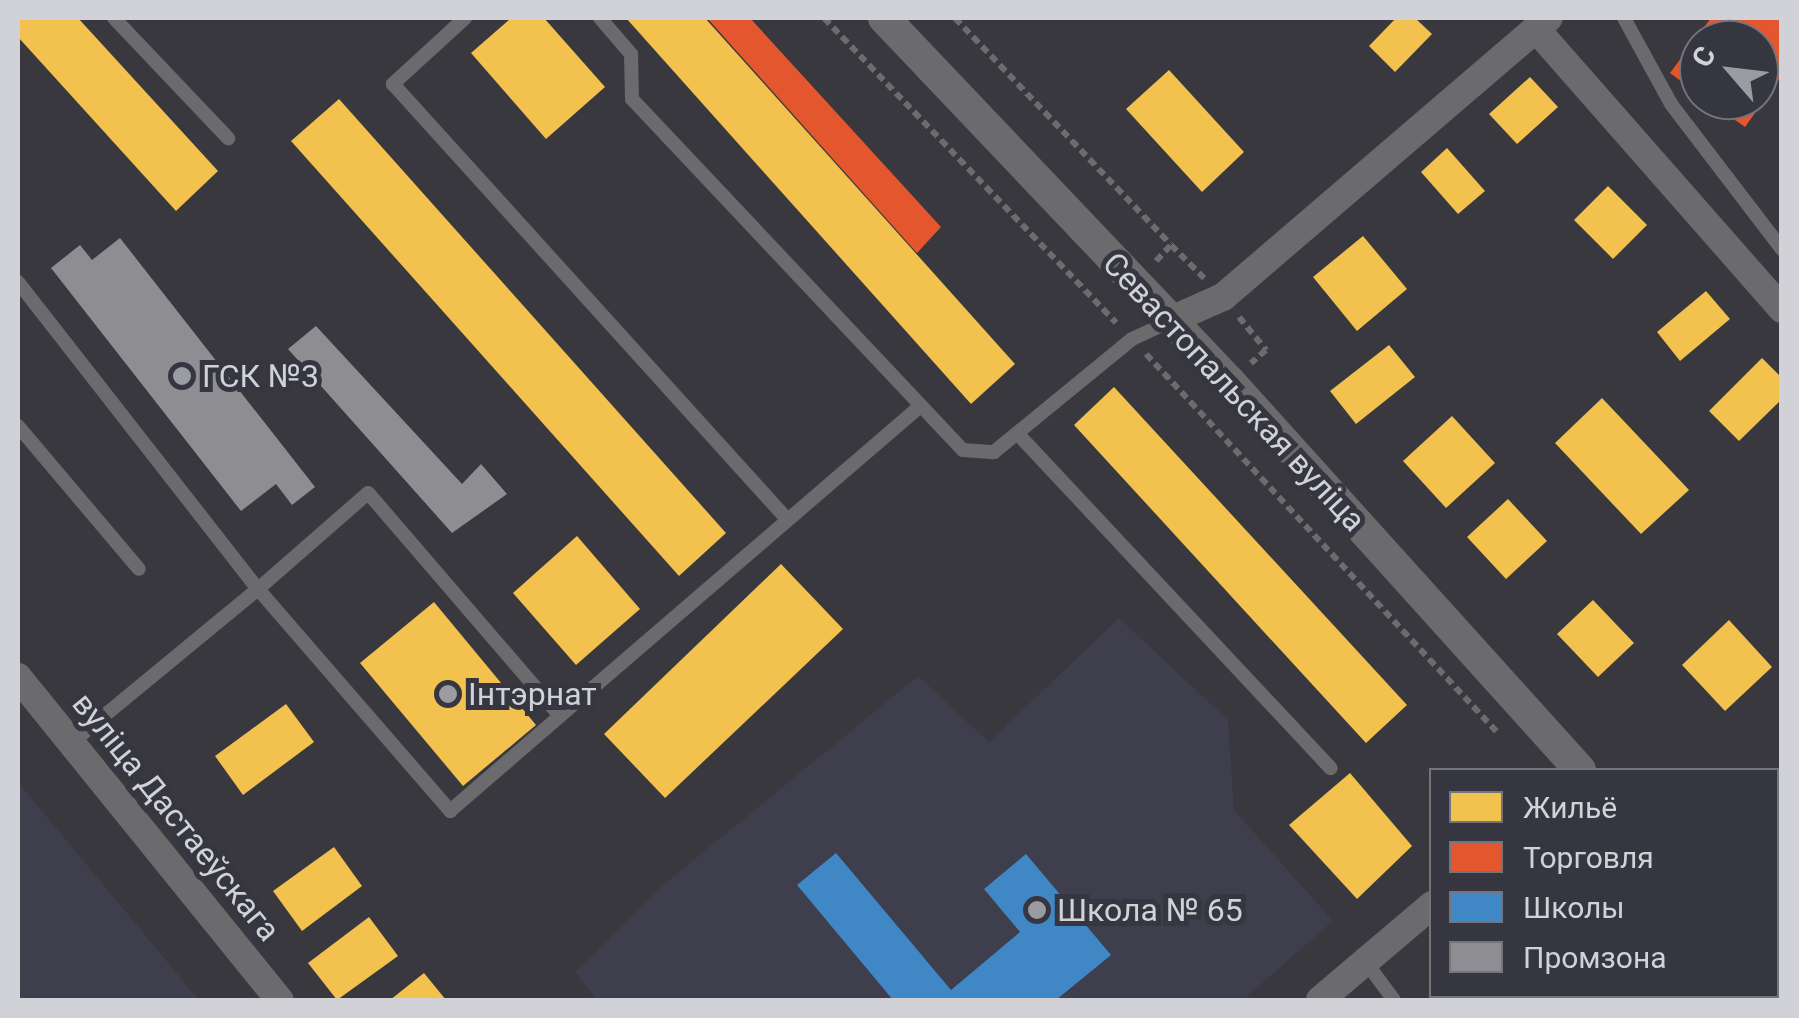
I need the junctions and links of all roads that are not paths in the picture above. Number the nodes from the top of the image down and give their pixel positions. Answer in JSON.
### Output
{"nodes":[{"id":1,"x":114,"y":18,"type":"edge"},
{"id":2,"x":464,"y":18,"type":"edge"},
{"id":3,"x":600,"y":18,"type":"edge"},
{"id":4,"x":884,"y":18,"type":"edge"},
{"id":5,"x":1624,"y":18,"type":"edge"},
{"id":6,"x":1542,"y":23,"type":"edge"},
{"id":7,"x":228,"y":138,"type":"dead end"},
{"id":8,"x":1782,"y":249,"type":"edge"},
{"id":9,"x":18,"y":282,"type":"edge"},
{"id":10,"x":1782,"y":309,"type":"edge"},
{"id":11,"x":1171,"y":320,"type":"junction"},
{"id":12,"x":921,"y":405,"type":"junction"},
{"id":13,"x":18,"y":426,"type":"edge"},
{"id":14,"x":1016,"y":433,"type":"junction"},
{"id":15,"x":786,"y":518,"type":"junction"},
{"id":16,"x":139,"y":570,"type":"dead end"},
{"id":17,"x":258,"y":589,"type":"junction"},
{"id":18,"x":18,"y":677,"type":"edge"},
{"id":19,"x":560,"y":716,"type":"junction"},
{"id":20,"x":71,"y":742,"type":"junction"},
{"id":21,"x":1331,"y":768,"type":"dead end"},
{"id":22,"x":1578,"y":768,"type":"edge"},
{"id":23,"x":1429,"y":907,"type":"edge"},
{"id":24,"x":1365,"y":961,"type":"junction"},
{"id":25,"x":280,"y":1000,"type":"edge"},
{"id":26,"x":1320,"y":1000,"type":"edge"},
{"id":27,"x":1394,"y":1000,"type":"edge"}],
"edges":[{"from":1,"to":7,"type":"lane"},
{"from":2,"to":15,"type":"lane"},
{"from":3,"to":12,"type":"lane"},
{"from":4,"to":11,"type":"street","name":"Севастопальская вуліца"},
{"from":5,"to":8,"type":"lane"},
{"from":6,"to":10,"type":"street"},
{"from":6,"to":11,"type":"street"},
{"from":9,"to":17,"type":"lane"},
{"from":11,"to":14,"type":"lane"},
{"from":11,"to":22,"type":"street","name":"Севастопальская вуліца"},
{"from":12,"to":14,"type":"lane"},
{"from":12,"to":15,"type":"lane"},
{"from":13,"to":16,"type":"lane"},
{"from":14,"to":21,"type":"lane"},
{"from":15,"to":19,"type":"lane"},
{"from":17,"to":19,"type":"lane"},
{"from":17,"to":19,"type":"lane"},
{"from":17,"to":20,"type":"lane"},
{"from":18,"to":20,"type":"street","name":"вуліца Дастаеўскага"},
{"from":20,"to":25,"type":"street","name":"вуліца Дастаеўскага"},
{"from":23,"to":24,"type":"street"},
{"from":24,"to":26,"type":"street"},
{"from":24,"to":27,"type":"lane"}]}
